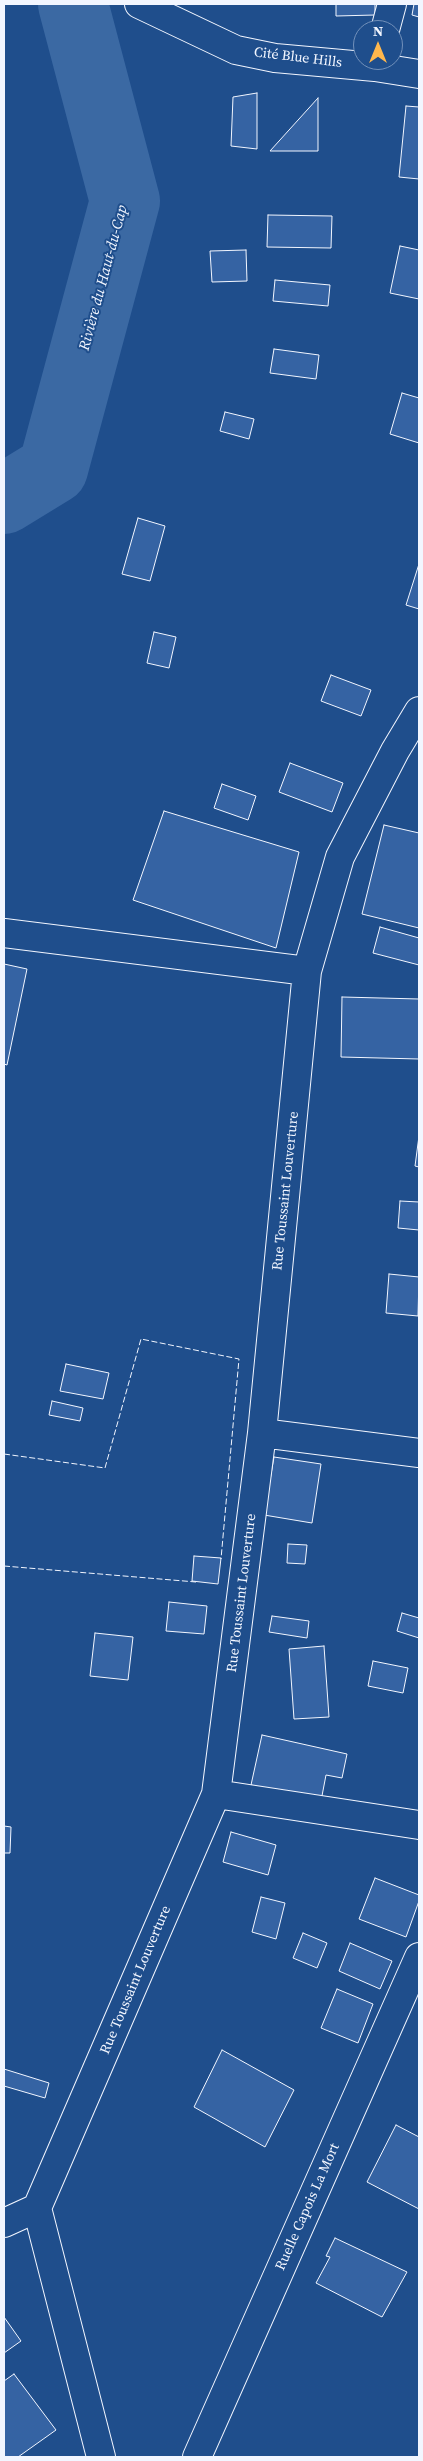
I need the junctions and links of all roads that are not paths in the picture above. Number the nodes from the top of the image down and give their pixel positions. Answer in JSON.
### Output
{"nodes":[{"id":1,"x":139,"y":4,"type":"edge"},
{"id":2,"x":392,"y":4,"type":"edge"},
{"id":3,"x":388,"y":20,"type":"edge"},
{"id":4,"x":353,"y":62,"type":"edge"},
{"id":5,"x":403,"y":70,"type":"edge"},
{"id":6,"x":419,"y":74,"type":"edge"},
{"id":7,"x":419,"y":711,"type":"edge"},
{"id":8,"x":4,"y":933,"type":"edge"},
{"id":9,"x":307,"y":971,"type":"junction"},
{"id":10,"x":262,"y":1433,"type":"junction"},
{"id":11,"x":419,"y":1453,"type":"edge"},
{"id":12,"x":216,"y":1794,"type":"junction"},
{"id":13,"x":419,"y":1825,"type":"edge"},
{"id":14,"x":419,"y":1957,"type":"edge"},
{"id":15,"x":37,"y":2208,"type":"junction"},
{"id":16,"x":4,"y":2223,"type":"edge"},
{"id":17,"x":101,"y":2457,"type":"edge"},
{"id":18,"x":197,"y":2457,"type":"edge"}],
"edges":[{"from":1,"to":4,"type":"street","name":"Cité Blue Hills"},
{"from":2,"to":3,"type":"street"},
{"from":5,"to":6,"type":"street","name":"Cité Blue Hills"},
{"from":7,"to":9,"type":"street","name":"Rue Toussaint Louverture"},
{"from":8,"to":9,"type":"street"},
{"from":9,"to":10,"type":"street","name":"Rue Toussaint Louverture"},
{"from":10,"to":11,"type":"street"},
{"from":10,"to":12,"type":"street","name":"Rue Toussaint Louverture"},
{"from":12,"to":13,"type":"street"},
{"from":12,"to":15,"type":"street","name":"Rue Toussaint Louverture"},
{"from":14,"to":18,"type":"street","name":"Ruelle Capois La Mort"},
{"from":15,"to":16,"type":"street"},
{"from":15,"to":17,"type":"street"}]}
